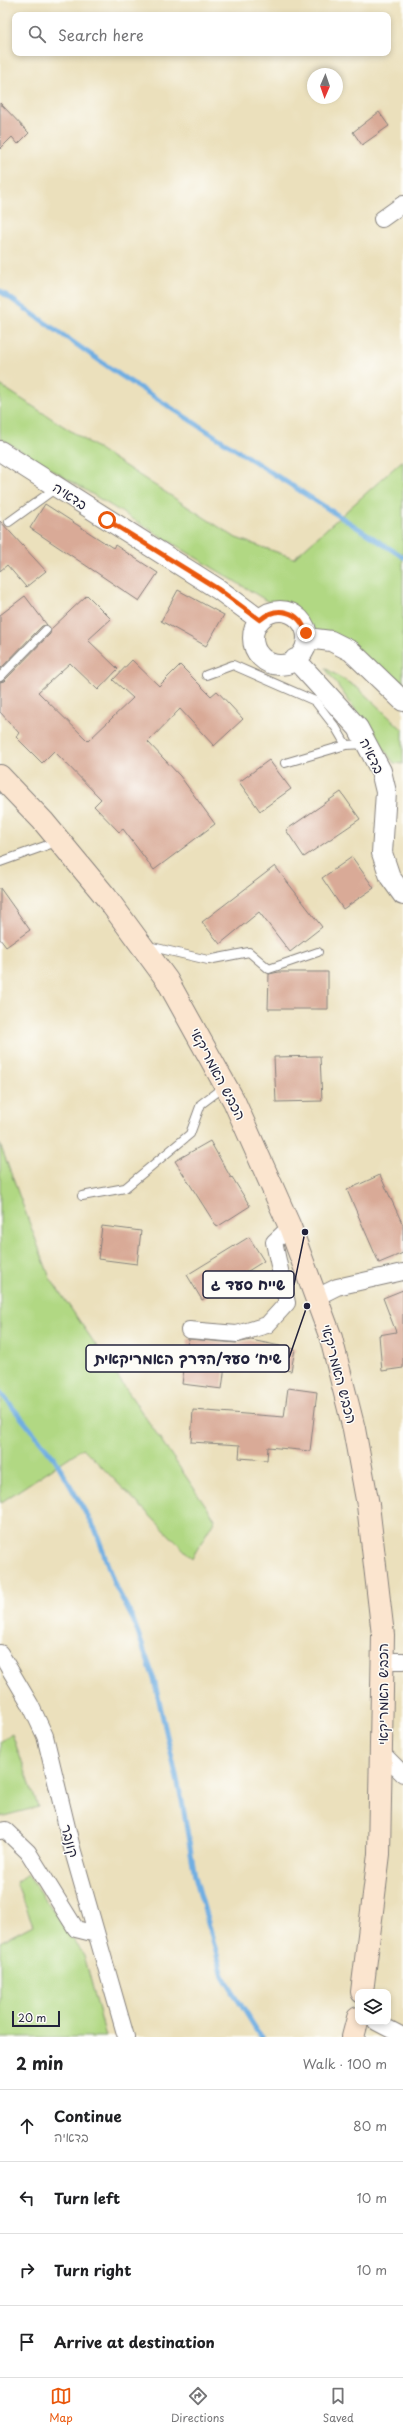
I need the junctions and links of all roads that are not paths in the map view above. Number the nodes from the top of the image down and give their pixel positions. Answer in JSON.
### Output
{"nodes":[{"id":1,"x":403,"y":204,"type":"edge"},
{"id":2,"x":382,"y":219,"type":"dead end"},
{"id":3,"x":0,"y":451,"type":"edge"},
{"id":4,"x":57,"y":488,"type":"junction"},
{"id":5,"x":10,"y":522,"type":"dead end"},
{"id":6,"x":260,"y":620,"type":"junction"},
{"id":7,"x":46,"y":630,"type":"dead end"},
{"id":8,"x":307,"y":638,"type":"junction"},
{"id":9,"x":295,"y":659,"type":"junction"},
{"id":10,"x":206,"y":676,"type":"dead end"},
{"id":11,"x":0,"y":678,"type":"edge"},
{"id":12,"x":403,"y":701,"type":"edge"},
{"id":13,"x":366,"y":744,"type":"junction"},
{"id":14,"x":346,"y":745,"type":"junction"},
{"id":15,"x":285,"y":763,"type":"dead end"},
{"id":16,"x":0,"y":776,"type":"edge"},
{"id":17,"x":60,"y":841,"type":"junction"},
{"id":18,"x":0,"y":862,"type":"edge"},
{"id":19,"x":403,"y":896,"type":"edge"},
{"id":20,"x":141,"y":944,"type":"junction"},
{"id":21,"x":318,"y":952,"type":"dead end"},
{"id":22,"x":226,"y":1086,"type":"junction"},
{"id":23,"x":82,"y":1196,"type":"dead end"},
{"id":24,"x":290,"y":1227,"type":"junction"},
{"id":25,"x":403,"y":1272,"type":"edge"},
{"id":26,"x":317,"y":1297,"type":"junction"},
{"id":27,"x":189,"y":1330,"type":"dead end"},
{"id":28,"x":1,"y":1655,"type":"edge"},
{"id":29,"x":393,"y":1661,"type":"edge"},
{"id":30,"x":382,"y":1753,"type":"junction"},
{"id":31,"x":403,"y":1774,"type":"edge"},
{"id":32,"x":0,"y":1831,"type":"edge"},
{"id":33,"x":96,"y":1934,"type":"junction"},
{"id":34,"x":362,"y":1989,"type":"edge"},
{"id":35,"x":356,"y":2025,"type":"edge"},
{"id":36,"x":382,"y":2025,"type":"edge"},
{"id":37,"x":403,"y":2036,"type":"edge"},
{"id":38,"x":126,"y":2037,"type":"edge"},
{"id":39,"x":353,"y":2037,"type":"edge"}],
"edges":[{"from":1,"to":2,"type":"street"},
{"from":3,"to":4,"type":"street","name":"בדאיה"},
{"from":4,"to":5,"type":"lane"},
{"from":4,"to":6,"type":"street","name":"בדאיה"},
{"from":6,"to":8,"type":"street"},
{"from":6,"to":9,"type":"street"},
{"from":7,"to":11,"type":"lane"},
{"from":8,"to":9,"type":"street"},
{"from":8,"to":12,"type":"street"},
{"from":9,"to":13,"type":"street","name":"בדאיה"},
{"from":10,"to":14,"type":"lane"},
{"from":13,"to":14,"type":"lane"},
{"from":13,"to":19,"type":"street","name":"בדאיה"},
{"from":14,"to":15,"type":"lane"},
{"from":16,"to":17,"type":"main road","name":"הכביש האמריקאי"},
{"from":17,"to":18,"type":"lane"},
{"from":17,"to":20,"type":"main road","name":"הכביש האמריקאי"},
{"from":20,"to":21,"type":"lane"},
{"from":20,"to":22,"type":"main road","name":"הכביש האמריקאי"},
{"from":22,"to":23,"type":"lane"},
{"from":22,"to":24,"type":"main road","name":"הכביש האמריקאי"},
{"from":24,"to":26,"type":"main road","name":"הכביש האמריקאי"},
{"from":24,"to":27,"type":"street"},
{"from":25,"to":26,"type":"street"},
{"from":26,"to":29,"type":"main road","name":"הכביש האמריקאי"},
{"from":28,"to":33,"type":"street","name":"קונבר"},
{"from":29,"to":30,"type":"main road","name":"הכביש האמריקאי"},
{"from":30,"to":31,"type":"street"},
{"from":30,"to":34,"type":"main road","name":"הכביש האמריקאי"},
{"from":32,"to":33,"type":"street"},
{"from":33,"to":38,"type":"street","name":"קונבר"},
{"from":35,"to":39,"type":"main road"},
{"from":36,"to":37,"type":"street"}]}
